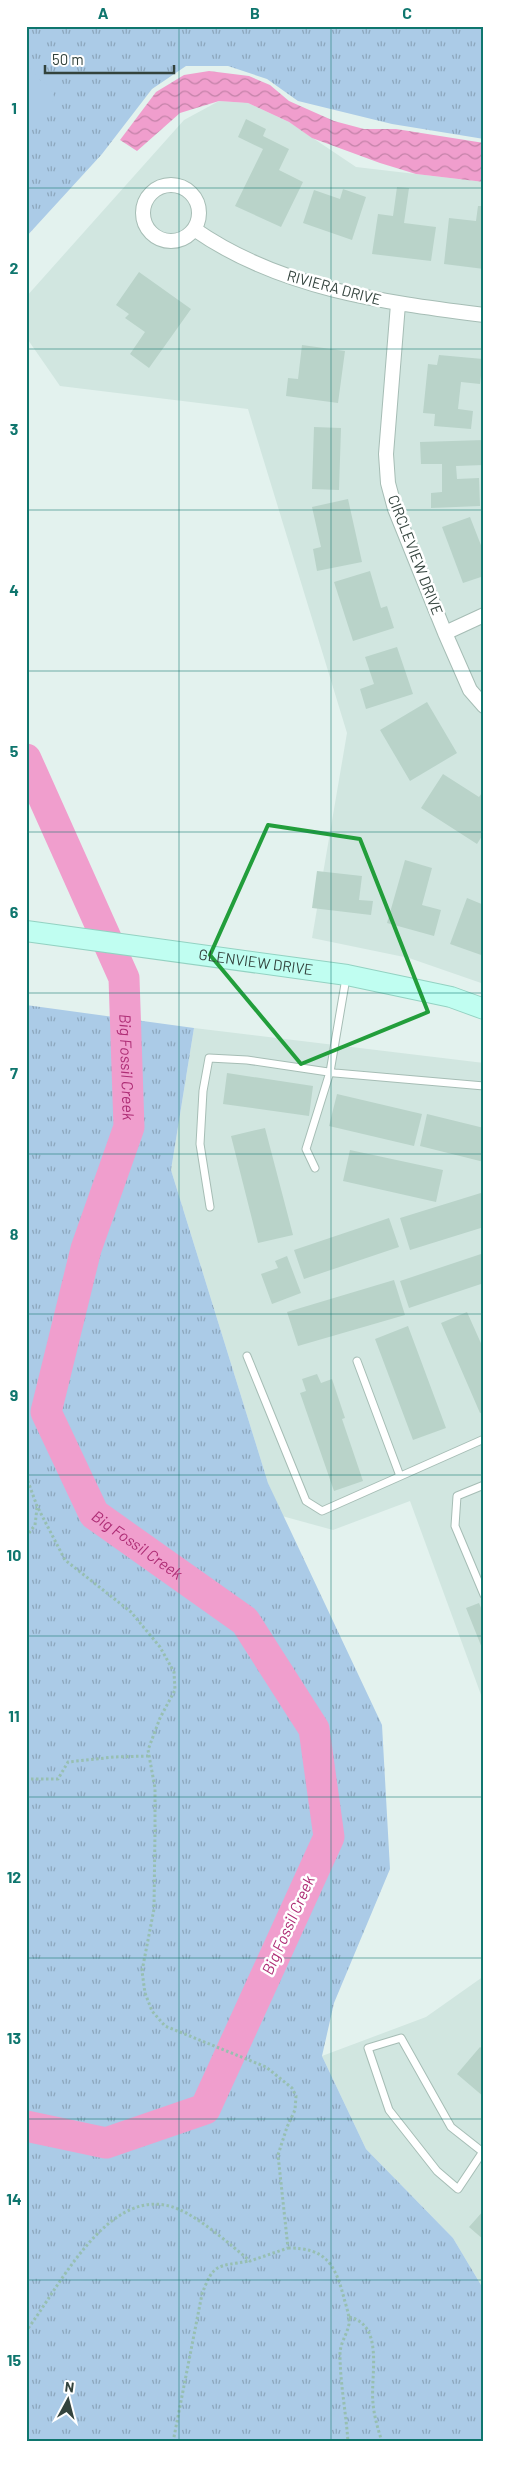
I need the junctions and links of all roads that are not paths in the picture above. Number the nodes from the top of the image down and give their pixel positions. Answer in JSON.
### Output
{"nodes":[{"id":1,"x":194,"y":229,"type":"junction"},
{"id":2,"x":398,"y":304,"type":"junction"},
{"id":3,"x":484,"y":315,"type":"edge"},
{"id":4,"x":484,"y":615,"type":"edge"},
{"id":5,"x":445,"y":633,"type":"junction"},
{"id":6,"x":484,"y":706,"type":"edge"},
{"id":7,"x":30,"y":931,"type":"edge"},
{"id":8,"x":347,"y":975,"type":"junction"},
{"id":9,"x":484,"y":1009,"type":"edge"},
{"id":10,"x":330,"y":1072,"type":"junction"},
{"id":11,"x":484,"y":1086,"type":"edge"},
{"id":12,"x":315,"y":1168,"type":"dead end"},
{"id":13,"x":210,"y":1206,"type":"dead end"},
{"id":14,"x":247,"y":1356,"type":"dead end"},
{"id":15,"x":357,"y":1361,"type":"dead end"},
{"id":16,"x":484,"y":1439,"type":"edge"},
{"id":17,"x":400,"y":1476,"type":"junction"},
{"id":18,"x":484,"y":1485,"type":"edge"},
{"id":19,"x":484,"y":1595,"type":"edge"},
{"id":20,"x":483,"y":2153,"type":"edge"}],
"edges":[{"from":1,"to":1,"type":"street"},
{"from":1,"to":2,"type":"street","name":"RIVIERA DRIVE"},
{"from":2,"to":3,"type":"street","name":"RIVIERA DRIVE"},
{"from":2,"to":5,"type":"street","name":"CIRCLEVIEW DRIVE"},
{"from":4,"to":5,"type":"street"},
{"from":5,"to":6,"type":"street","name":"CIRCLEVIEW DRIVE"},
{"from":7,"to":8,"type":"main road","name":"GLENVIEW DRIVE"},
{"from":8,"to":9,"type":"main road","name":"GLENVIEW DRIVE"},
{"from":8,"to":10,"type":"lane"},
{"from":10,"to":11,"type":"lane"},
{"from":10,"to":12,"type":"lane"},
{"from":10,"to":13,"type":"lane"},
{"from":14,"to":17,"type":"lane"},
{"from":15,"to":17,"type":"lane"},
{"from":16,"to":17,"type":"lane"},
{"from":18,"to":19,"type":"lane"},
{"from":20,"to":20,"type":"lane"}]}
